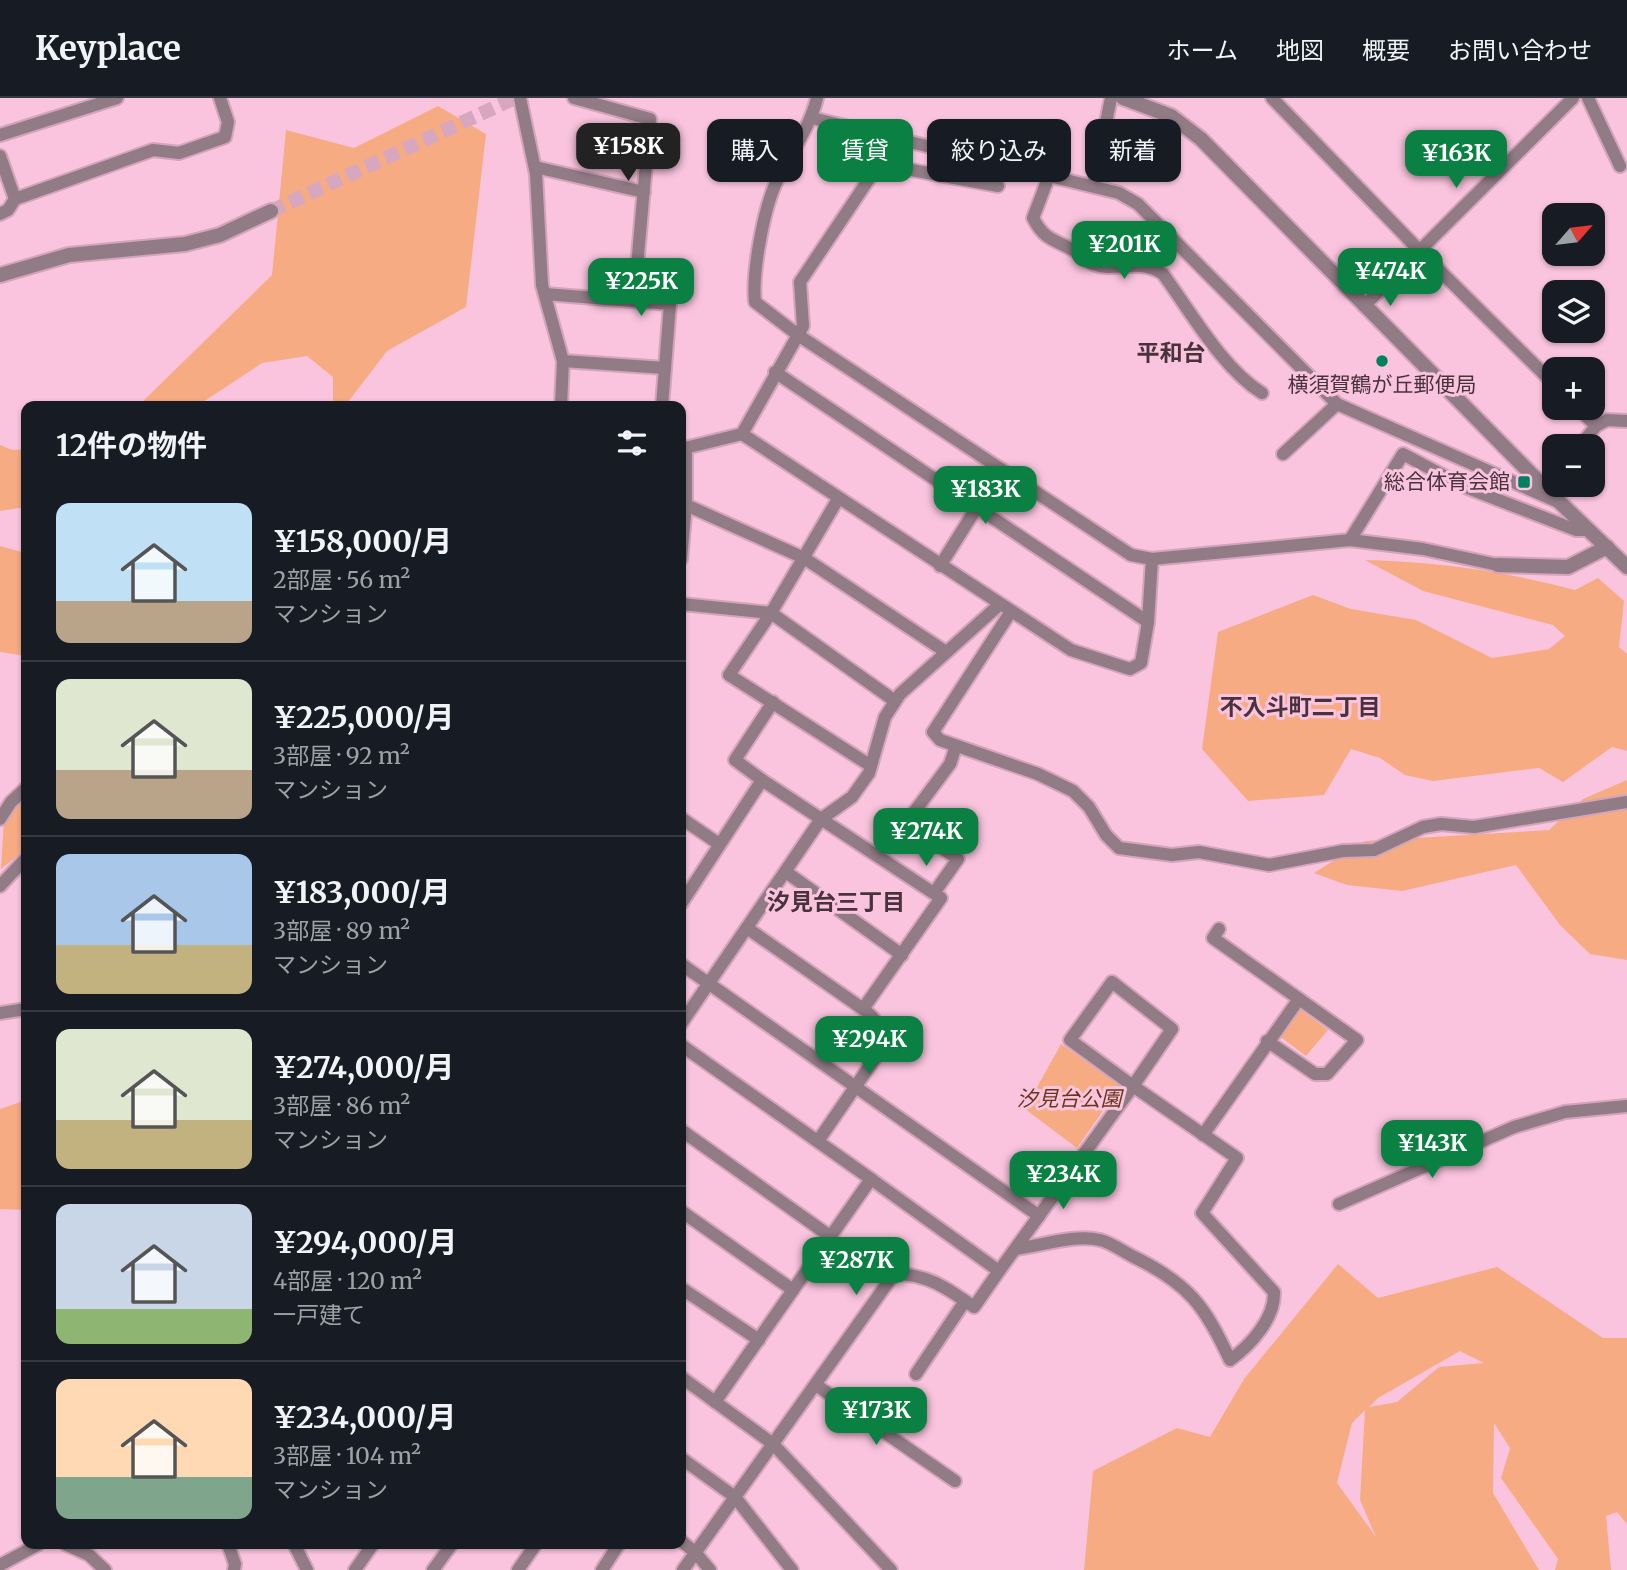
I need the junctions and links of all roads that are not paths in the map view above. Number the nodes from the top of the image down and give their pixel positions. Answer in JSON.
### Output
{"nodes":[{"id":1,"x":117,"y":98,"type":"edge"},
{"id":2,"x":220,"y":98,"type":"edge"},
{"id":3,"x":520,"y":98,"type":"edge"},
{"id":4,"x":574,"y":98,"type":"edge"},
{"id":5,"x":817,"y":98,"type":"edge"},
{"id":6,"x":1111,"y":98,"type":"edge"},
{"id":7,"x":1123,"y":98,"type":"edge"},
{"id":8,"x":1272,"y":98,"type":"edge"},
{"id":9,"x":1573,"y":98,"type":"edge"},
{"id":10,"x":1588,"y":98,"type":"edge"},
{"id":11,"x":812,"y":118,"type":"junction"},
{"id":12,"x":0,"y":135,"type":"edge"},
{"id":13,"x":927,"y":146,"type":"edge"},
{"id":14,"x":0,"y":156,"type":"edge"},
{"id":15,"x":1620,"y":166,"type":"dead end"},
{"id":16,"x":535,"y":167,"type":"junction"},
{"id":17,"x":1047,"y":182,"type":"edge"},
{"id":18,"x":1071,"y":182,"type":"edge"},
{"id":19,"x":998,"y":186,"type":"dead end"},
{"id":20,"x":1093,"y":187,"type":"junction"},
{"id":21,"x":644,"y":192,"type":"junction"},
{"id":22,"x":15,"y":199,"type":"junction"},
{"id":23,"x":271,"y":211,"type":"tunnel mouth"},
{"id":24,"x":0,"y":214,"type":"edge"},
{"id":25,"x":1419,"y":250,"type":"junction"},
{"id":26,"x":0,"y":275,"type":"edge"},
{"id":27,"x":545,"y":294,"type":"junction"},
{"id":28,"x":634,"y":301,"type":"junction"},
{"id":29,"x":1364,"y":306,"type":"junction"},
{"id":30,"x":797,"y":335,"type":"junction"},
{"id":31,"x":563,"y":360,"type":"junction"},
{"id":32,"x":665,"y":368,"type":"junction"},
{"id":33,"x":775,"y":372,"type":"junction"},
{"id":34,"x":1542,"y":372,"type":"edge"},
{"id":35,"x":1262,"y":393,"type":"dead end"},
{"id":36,"x":561,"y":401,"type":"edge"},
{"id":37,"x":662,"y":401,"type":"edge"},
{"id":38,"x":1337,"y":404,"type":"junction"},
{"id":39,"x":1590,"y":420,"type":"edge"},
{"id":40,"x":1627,"y":421,"type":"edge"},
{"id":41,"x":1596,"y":426,"type":"junction"},
{"id":42,"x":1590,"y":434,"type":"edge"},
{"id":43,"x":741,"y":435,"type":"junction"},
{"id":44,"x":686,"y":448,"type":"edge"},
{"id":45,"x":1283,"y":454,"type":"dead end"},
{"id":46,"x":1001,"y":469,"type":"junction"},
{"id":47,"x":1542,"y":476,"type":"edge"},
{"id":48,"x":1556,"y":497,"type":"edge"},
{"id":49,"x":838,"y":499,"type":"junction"},
{"id":50,"x":1559,"y":502,"type":"junction"},
{"id":51,"x":686,"y":505,"type":"edge"},
{"id":52,"x":978,"y":506,"type":"junction"},
{"id":53,"x":1589,"y":530,"type":"junction"},
{"id":54,"x":1350,"y":540,"type":"junction"},
{"id":55,"x":1607,"y":547,"type":"junction"},
{"id":56,"x":804,"y":558,"type":"junction"},
{"id":57,"x":1152,"y":559,"type":"junction"},
{"id":58,"x":1498,"y":565,"type":"joint"},
{"id":59,"x":940,"y":566,"type":"junction"},
{"id":60,"x":1627,"y":567,"type":"edge"},
{"id":61,"x":686,"y":604,"type":"edge"},
{"id":62,"x":1005,"y":609,"type":"junction"},
{"id":63,"x":771,"y":613,"type":"junction"},
{"id":64,"x":1148,"y":622,"type":"junction"},
{"id":65,"x":946,"y":652,"type":"junction"},
{"id":66,"x":895,"y":701,"type":"junction"},
{"id":67,"x":773,"y":702,"type":"junction"},
{"id":68,"x":956,"y":746,"type":"junction"},
{"id":69,"x":871,"y":766,"type":"junction"},
{"id":70,"x":762,"y":780,"type":"junction"},
{"id":71,"x":21,"y":793,"type":"edge"},
{"id":72,"x":1627,"y":802,"type":"edge"},
{"id":73,"x":0,"y":819,"type":"edge"},
{"id":74,"x":821,"y":820,"type":"junction"},
{"id":75,"x":686,"y":821,"type":"edge"},
{"id":76,"x":719,"y":844,"type":"junction"},
{"id":77,"x":21,"y":863,"type":"edge"},
{"id":78,"x":786,"y":872,"type":"junction"},
{"id":79,"x":0,"y":886,"type":"edge"},
{"id":80,"x":934,"y":893,"type":"junction"},
{"id":81,"x":686,"y":896,"type":"edge"},
{"id":82,"x":747,"y":928,"type":"junction"},
{"id":83,"x":1219,"y":929,"type":"dead end"},
{"id":84,"x":902,"y":955,"type":"junction"},
{"id":85,"x":686,"y":967,"type":"edge"},
{"id":86,"x":709,"y":983,"type":"junction"},
{"id":87,"x":1299,"y":999,"type":"junction"},
{"id":88,"x":863,"y":1009,"type":"junction"},
{"id":89,"x":21,"y":1010,"type":"edge"},
{"id":90,"x":0,"y":1013,"type":"edge"},
{"id":91,"x":686,"y":1017,"type":"edge"},
{"id":92,"x":1267,"y":1041,"type":"junction"},
{"id":93,"x":686,"y":1049,"type":"edge"},
{"id":94,"x":1133,"y":1086,"type":"junction"},
{"id":95,"x":856,"y":1088,"type":"junction"},
{"id":96,"x":1627,"y":1106,"type":"edge"},
{"id":97,"x":686,"y":1134,"type":"edge"},
{"id":98,"x":1203,"y":1135,"type":"junction"},
{"id":99,"x":818,"y":1141,"type":"junction"},
{"id":100,"x":871,"y":1179,"type":"junction"},
{"id":101,"x":1339,"y":1204,"type":"dead end"},
{"id":102,"x":686,"y":1215,"type":"edge"},
{"id":103,"x":1039,"y":1216,"type":"junction"},
{"id":104,"x":831,"y":1237,"type":"junction"},
{"id":105,"x":1015,"y":1249,"type":"junction"},
{"id":106,"x":999,"y":1271,"type":"junction"},
{"id":107,"x":793,"y":1290,"type":"junction"},
{"id":108,"x":686,"y":1291,"type":"edge"},
{"id":109,"x":965,"y":1301,"type":"junction"},
{"id":110,"x":759,"y":1340,"type":"junction"},
{"id":111,"x":916,"y":1374,"type":"dead end"},
{"id":112,"x":686,"y":1381,"type":"edge"},
{"id":113,"x":816,"y":1385,"type":"junction"},
{"id":114,"x":715,"y":1402,"type":"junction"},
{"id":115,"x":773,"y":1444,"type":"junction"},
{"id":116,"x":686,"y":1462,"type":"edge"},
{"id":117,"x":955,"y":1481,"type":"dead end"},
{"id":118,"x":735,"y":1497,"type":"junction"},
{"id":119,"x":686,"y":1545,"type":"edge"},
{"id":120,"x":30,"y":1549,"type":"edge"},
{"id":121,"x":76,"y":1549,"type":"edge"},
{"id":122,"x":230,"y":1549,"type":"edge"},
{"id":123,"x":296,"y":1549,"type":"edge"},
{"id":124,"x":370,"y":1549,"type":"edge"},
{"id":125,"x":448,"y":1549,"type":"edge"},
{"id":126,"x":533,"y":1549,"type":"edge"},
{"id":127,"x":616,"y":1549,"type":"edge"},
{"id":128,"x":695,"y":1552,"type":"junction"},
{"id":129,"x":0,"y":1565,"type":"edge"},
{"id":130,"x":106,"y":1570,"type":"edge"},
{"id":131,"x":234,"y":1570,"type":"edge"},
{"id":132,"x":307,"y":1570,"type":"edge"},
{"id":133,"x":355,"y":1570,"type":"edge"},
{"id":134,"x":433,"y":1570,"type":"edge"},
{"id":135,"x":518,"y":1570,"type":"edge"},
{"id":136,"x":601,"y":1570,"type":"edge"},
{"id":137,"x":683,"y":1570,"type":"edge"},
{"id":138,"x":710,"y":1570,"type":"edge"},
{"id":139,"x":792,"y":1570,"type":"edge"},
{"id":140,"x":891,"y":1570,"type":"edge"}],
"edges":[{"from":1,"to":12,"type":"street"},
{"from":2,"to":22,"type":"street"},
{"from":3,"to":16,"type":"street"},
{"from":4,"to":21,"type":"street"},
{"from":5,"to":11,"type":"street"},
{"from":6,"to":20,"type":"street"},
{"from":7,"to":29,"type":"street"},
{"from":8,"to":25,"type":"street"},
{"from":9,"to":25,"type":"street"},
{"from":10,"to":15,"type":"street"},
{"from":11,"to":13,"type":"street"},
{"from":11,"to":30,"type":"street"},
{"from":14,"to":22,"type":"street"},
{"from":16,"to":21,"type":"street"},
{"from":16,"to":27,"type":"street"},
{"from":17,"to":35,"type":"street"},
{"from":18,"to":20,"type":"street"},
{"from":19,"to":30,"type":"street"},
{"from":20,"to":38,"type":"street"},
{"from":21,"to":28,"type":"street"},
{"from":22,"to":24,"type":"street"},
{"from":23,"to":26,"type":"street"},
{"from":25,"to":29,"type":"street"},
{"from":25,"to":34,"type":"street"},
{"from":27,"to":28,"type":"street"},
{"from":27,"to":31,"type":"street"},
{"from":28,"to":32,"type":"street"},
{"from":29,"to":47,"type":"street"},
{"from":30,"to":33,"type":"street"},
{"from":30,"to":46,"type":"street"},
{"from":31,"to":32,"type":"street"},
{"from":31,"to":36,"type":"street"},
{"from":32,"to":37,"type":"street"},
{"from":33,"to":43,"type":"street"},
{"from":33,"to":52,"type":"street"},
{"from":38,"to":45,"type":"street"},
{"from":38,"to":50,"type":"street"},
{"from":39,"to":41,"type":"street"},
{"from":40,"to":41,"type":"street"},
{"from":41,"to":42,"type":"street"},
{"from":43,"to":44,"type":"street"},
{"from":43,"to":49,"type":"street"},
{"from":46,"to":52,"type":"street"},
{"from":46,"to":57,"type":"street"},
{"from":48,"to":50,"type":"street"},
{"from":49,"to":56,"type":"street"},
{"from":49,"to":59,"type":"street"},
{"from":50,"to":53,"type":"street"},
{"from":51,"to":56,"type":"street"},
{"from":52,"to":59,"type":"street"},
{"from":52,"to":64,"type":"street"},
{"from":53,"to":54,"type":"street"},
{"from":53,"to":55,"type":"street"},
{"from":54,"to":57,"type":"street"},
{"from":54,"to":58,"type":"street"},
{"from":55,"to":58,"type":"street"},
{"from":55,"to":60,"type":"street"},
{"from":56,"to":63,"type":"street"},
{"from":56,"to":65,"type":"street"},
{"from":57,"to":64,"type":"street"},
{"from":59,"to":62,"type":"street"},
{"from":61,"to":63,"type":"street"},
{"from":62,"to":64,"type":"street"},
{"from":62,"to":65,"type":"street"},
{"from":62,"to":68,"type":"street"},
{"from":63,"to":66,"type":"street"},
{"from":63,"to":67,"type":"street"},
{"from":65,"to":66,"type":"street"},
{"from":66,"to":69,"type":"street"},
{"from":67,"to":69,"type":"street"},
{"from":67,"to":70,"type":"street"},
{"from":68,"to":72,"type":"street"},
{"from":68,"to":80,"type":"street"},
{"from":69,"to":74,"type":"street"},
{"from":70,"to":74,"type":"street"},
{"from":70,"to":76,"type":"street"},
{"from":71,"to":73,"type":"street"},
{"from":74,"to":78,"type":"street"},
{"from":74,"to":80,"type":"street"},
{"from":75,"to":76,"type":"street"},
{"from":76,"to":81,"type":"street"},
{"from":77,"to":79,"type":"street"},
{"from":78,"to":82,"type":"street"},
{"from":78,"to":84,"type":"street"},
{"from":80,"to":84,"type":"street"},
{"from":82,"to":86,"type":"street"},
{"from":82,"to":88,"type":"street"},
{"from":83,"to":87,"type":"street"},
{"from":84,"to":88,"type":"street"},
{"from":85,"to":86,"type":"street"},
{"from":86,"to":91,"type":"street"},
{"from":86,"to":95,"type":"street"},
{"from":87,"to":92,"type":"street"},
{"from":87,"to":92,"type":"street"},
{"from":88,"to":95,"type":"street"},
{"from":89,"to":90,"type":"street"},
{"from":92,"to":98,"type":"street"},
{"from":93,"to":99,"type":"street"},
{"from":94,"to":94,"type":"street"},
{"from":94,"to":98,"type":"street"},
{"from":94,"to":103,"type":"street"},
{"from":95,"to":99,"type":"street"},
{"from":95,"to":103,"type":"street"},
{"from":96,"to":101,"type":"street"},
{"from":97,"to":104,"type":"street"},
{"from":98,"to":105,"type":"street"},
{"from":99,"to":100,"type":"street"},
{"from":100,"to":104,"type":"street"},
{"from":100,"to":106,"type":"street"},
{"from":102,"to":107,"type":"street"},
{"from":103,"to":105,"type":"street"},
{"from":104,"to":107,"type":"street"},
{"from":105,"to":106,"type":"street"},
{"from":106,"to":109,"type":"street"},
{"from":107,"to":110,"type":"street"},
{"from":108,"to":110,"type":"street"},
{"from":109,"to":111,"type":"street"},
{"from":109,"to":113,"type":"street"},
{"from":110,"to":114,"type":"street"},
{"from":112,"to":114,"type":"street"},
{"from":113,"to":115,"type":"street"},
{"from":113,"to":117,"type":"street"},
{"from":114,"to":115,"type":"street"},
{"from":115,"to":118,"type":"street"},
{"from":115,"to":140,"type":"street"},
{"from":116,"to":118,"type":"street"},
{"from":118,"to":128,"type":"street"},
{"from":118,"to":139,"type":"street"},
{"from":119,"to":128,"type":"street"},
{"from":120,"to":129,"type":"street"},
{"from":121,"to":130,"type":"street"},
{"from":122,"to":131,"type":"street"},
{"from":123,"to":132,"type":"street"},
{"from":124,"to":133,"type":"street"},
{"from":125,"to":134,"type":"street"},
{"from":126,"to":135,"type":"street"},
{"from":127,"to":136,"type":"street"},
{"from":128,"to":137,"type":"street"},
{"from":128,"to":138,"type":"street"}]}
